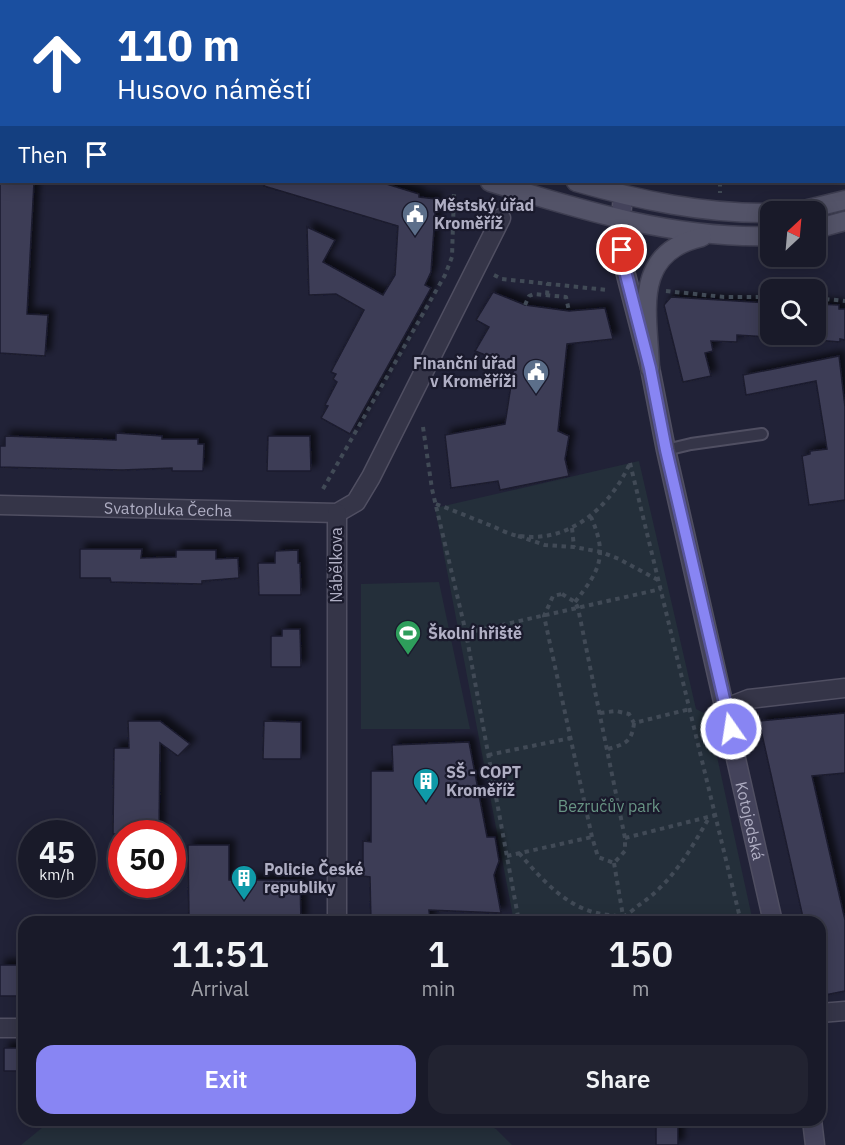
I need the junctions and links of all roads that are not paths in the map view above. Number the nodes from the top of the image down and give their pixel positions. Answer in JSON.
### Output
{"nodes":[{"id":1,"x":493,"y":183,"type":"edge"},
{"id":2,"x":592,"y":184,"type":"edge"},
{"id":3,"x":623,"y":195,"type":"junction"},
{"id":4,"x":845,"y":200,"type":"edge"},
{"id":5,"x":826,"y":205,"type":"edge"},
{"id":6,"x":760,"y":213,"type":"edge"},
{"id":7,"x":501,"y":218,"type":"dead end"},
{"id":8,"x":621,"y":218,"type":"junction"},
{"id":9,"x":845,"y":221,"type":"edge"},
{"id":10,"x":826,"y":226,"type":"edge"},
{"id":11,"x":716,"y":236,"type":"junction"},
{"id":12,"x":760,"y":236,"type":"edge"},
{"id":13,"x":650,"y":368,"type":"junction"},
{"id":14,"x":762,"y":434,"type":"dead end"},
{"id":15,"x":666,"y":450,"type":"junction"},
{"id":16,"x":0,"y":506,"type":"edge"},
{"id":17,"x":337,"y":513,"type":"junction"},
{"id":18,"x":845,"y":688,"type":"edge"},
{"id":19,"x":726,"y":708,"type":"junction"},
{"id":20,"x":337,"y":916,"type":"edge"},
{"id":21,"x":772,"y":916,"type":"edge"},
{"id":22,"x":845,"y":1011,"type":"edge"},
{"id":23,"x":826,"y":1013,"type":"edge"},
{"id":24,"x":0,"y":1028,"type":"edge"},
{"id":25,"x":18,"y":1028,"type":"edge"},
{"id":26,"x":813,"y":1126,"type":"edge"},
{"id":27,"x":815,"y":1145,"type":"edge"}],
"edges":[{"from":1,"to":8,"type":"main road"},
{"from":2,"to":3,"type":"main road"},
{"from":3,"to":6,"type":"main road"},
{"from":3,"to":8,"type":"main road","name":"Kotojedská"},
{"from":4,"to":5,"type":"main road"},
{"from":7,"to":17,"type":"street","name":"Nábělkova"},
{"from":8,"to":11,"type":"main road"},
{"from":8,"to":13,"type":"main road","name":"Kotojedská"},
{"from":9,"to":10,"type":"main road"},
{"from":11,"to":12,"type":"main road"},
{"from":11,"to":13,"type":"main road"},
{"from":13,"to":15,"type":"main road","name":"Kotojedská"},
{"from":14,"to":15,"type":"lane"},
{"from":15,"to":19,"type":"main road","name":"Kotojedská"},
{"from":16,"to":17,"type":"street","name":"Svatopluka Čecha"},
{"from":17,"to":20,"type":"street","name":"Nábělkova"},
{"from":18,"to":19,"type":"street"},
{"from":19,"to":21,"type":"main road","name":"Kotojedská"},
{"from":22,"to":23,"type":"street"},
{"from":24,"to":25,"type":"street"},
{"from":26,"to":27,"type":"main road"}]}
